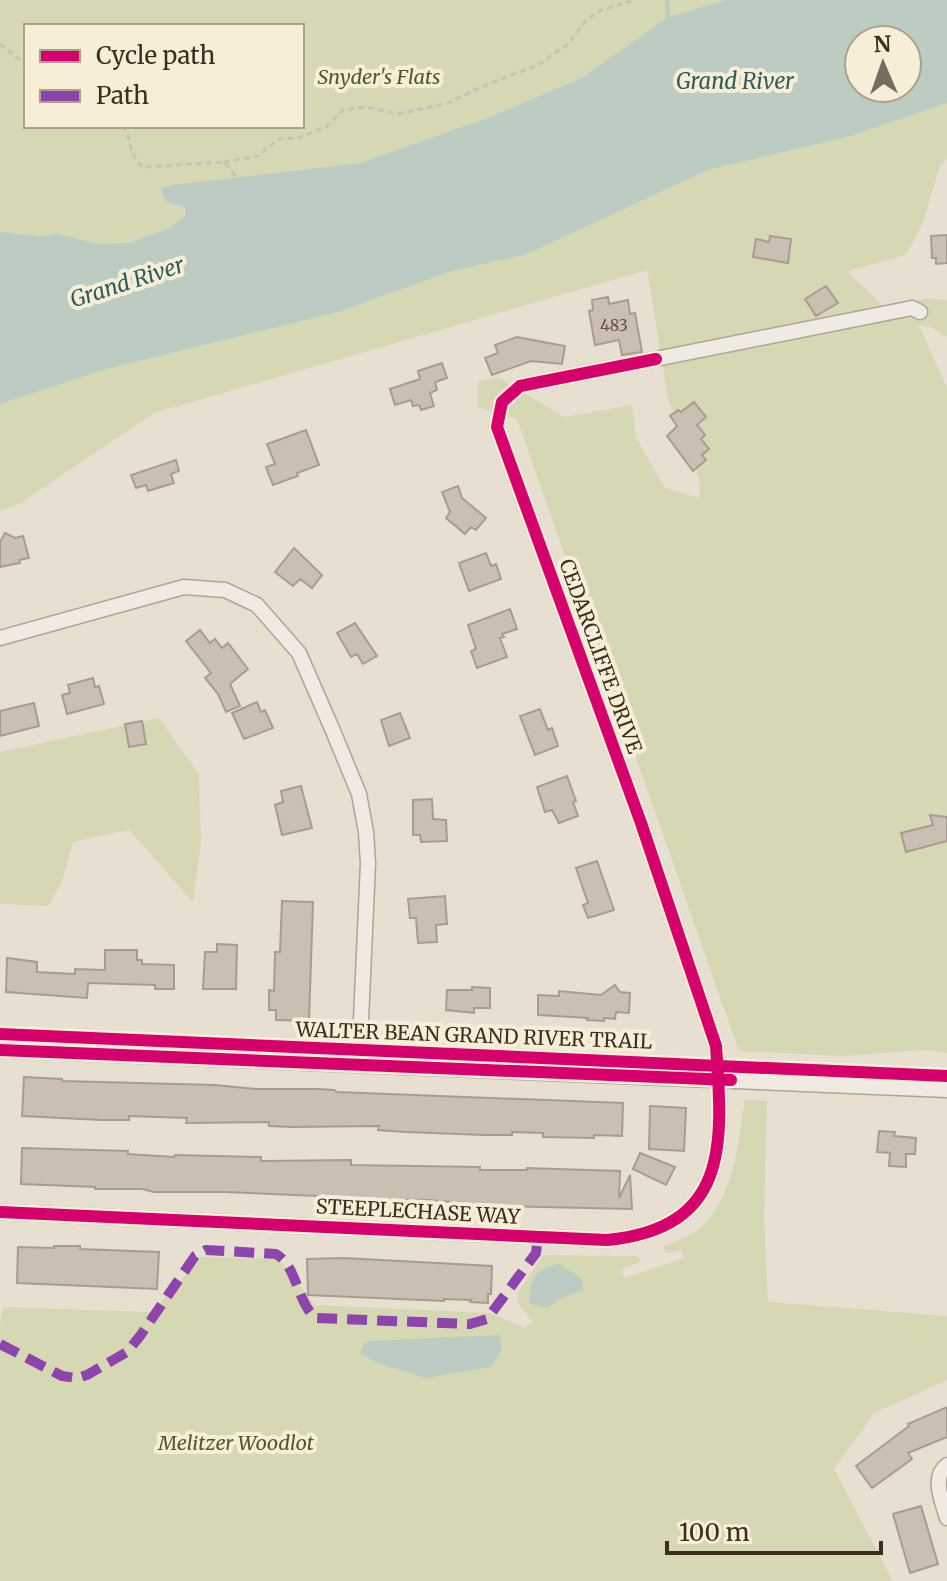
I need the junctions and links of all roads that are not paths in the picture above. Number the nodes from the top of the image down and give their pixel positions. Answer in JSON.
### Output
{"nodes":[{"id":1,"x":920,"y":312,"type":"dead end"},
{"id":2,"x":0,"y":638,"type":"edge"},
{"id":3,"x":0,"y":1050,"type":"edge"},
{"id":4,"x":359,"y":1065,"type":"junction"},
{"id":5,"x":719,"y":1079,"type":"junction"},
{"id":6,"x":947,"y":1090,"type":"edge"},
{"id":7,"x":0,"y":1212,"type":"edge"},
{"id":8,"x":947,"y":1465,"type":"edge"},
{"id":9,"x":947,"y":1518,"type":"edge"}],
"edges":[{"from":1,"to":5,"type":"street","name":"CEDARCLIFFE DRIVE"},
{"from":2,"to":4,"type":"street"},
{"from":3,"to":4,"type":"street"},
{"from":4,"to":5,"type":"street"},
{"from":5,"to":6,"type":"street"},
{"from":5,"to":7,"type":"street","name":"STEEPLECHASE WAY"},
{"from":8,"to":9,"type":"street"}]}
